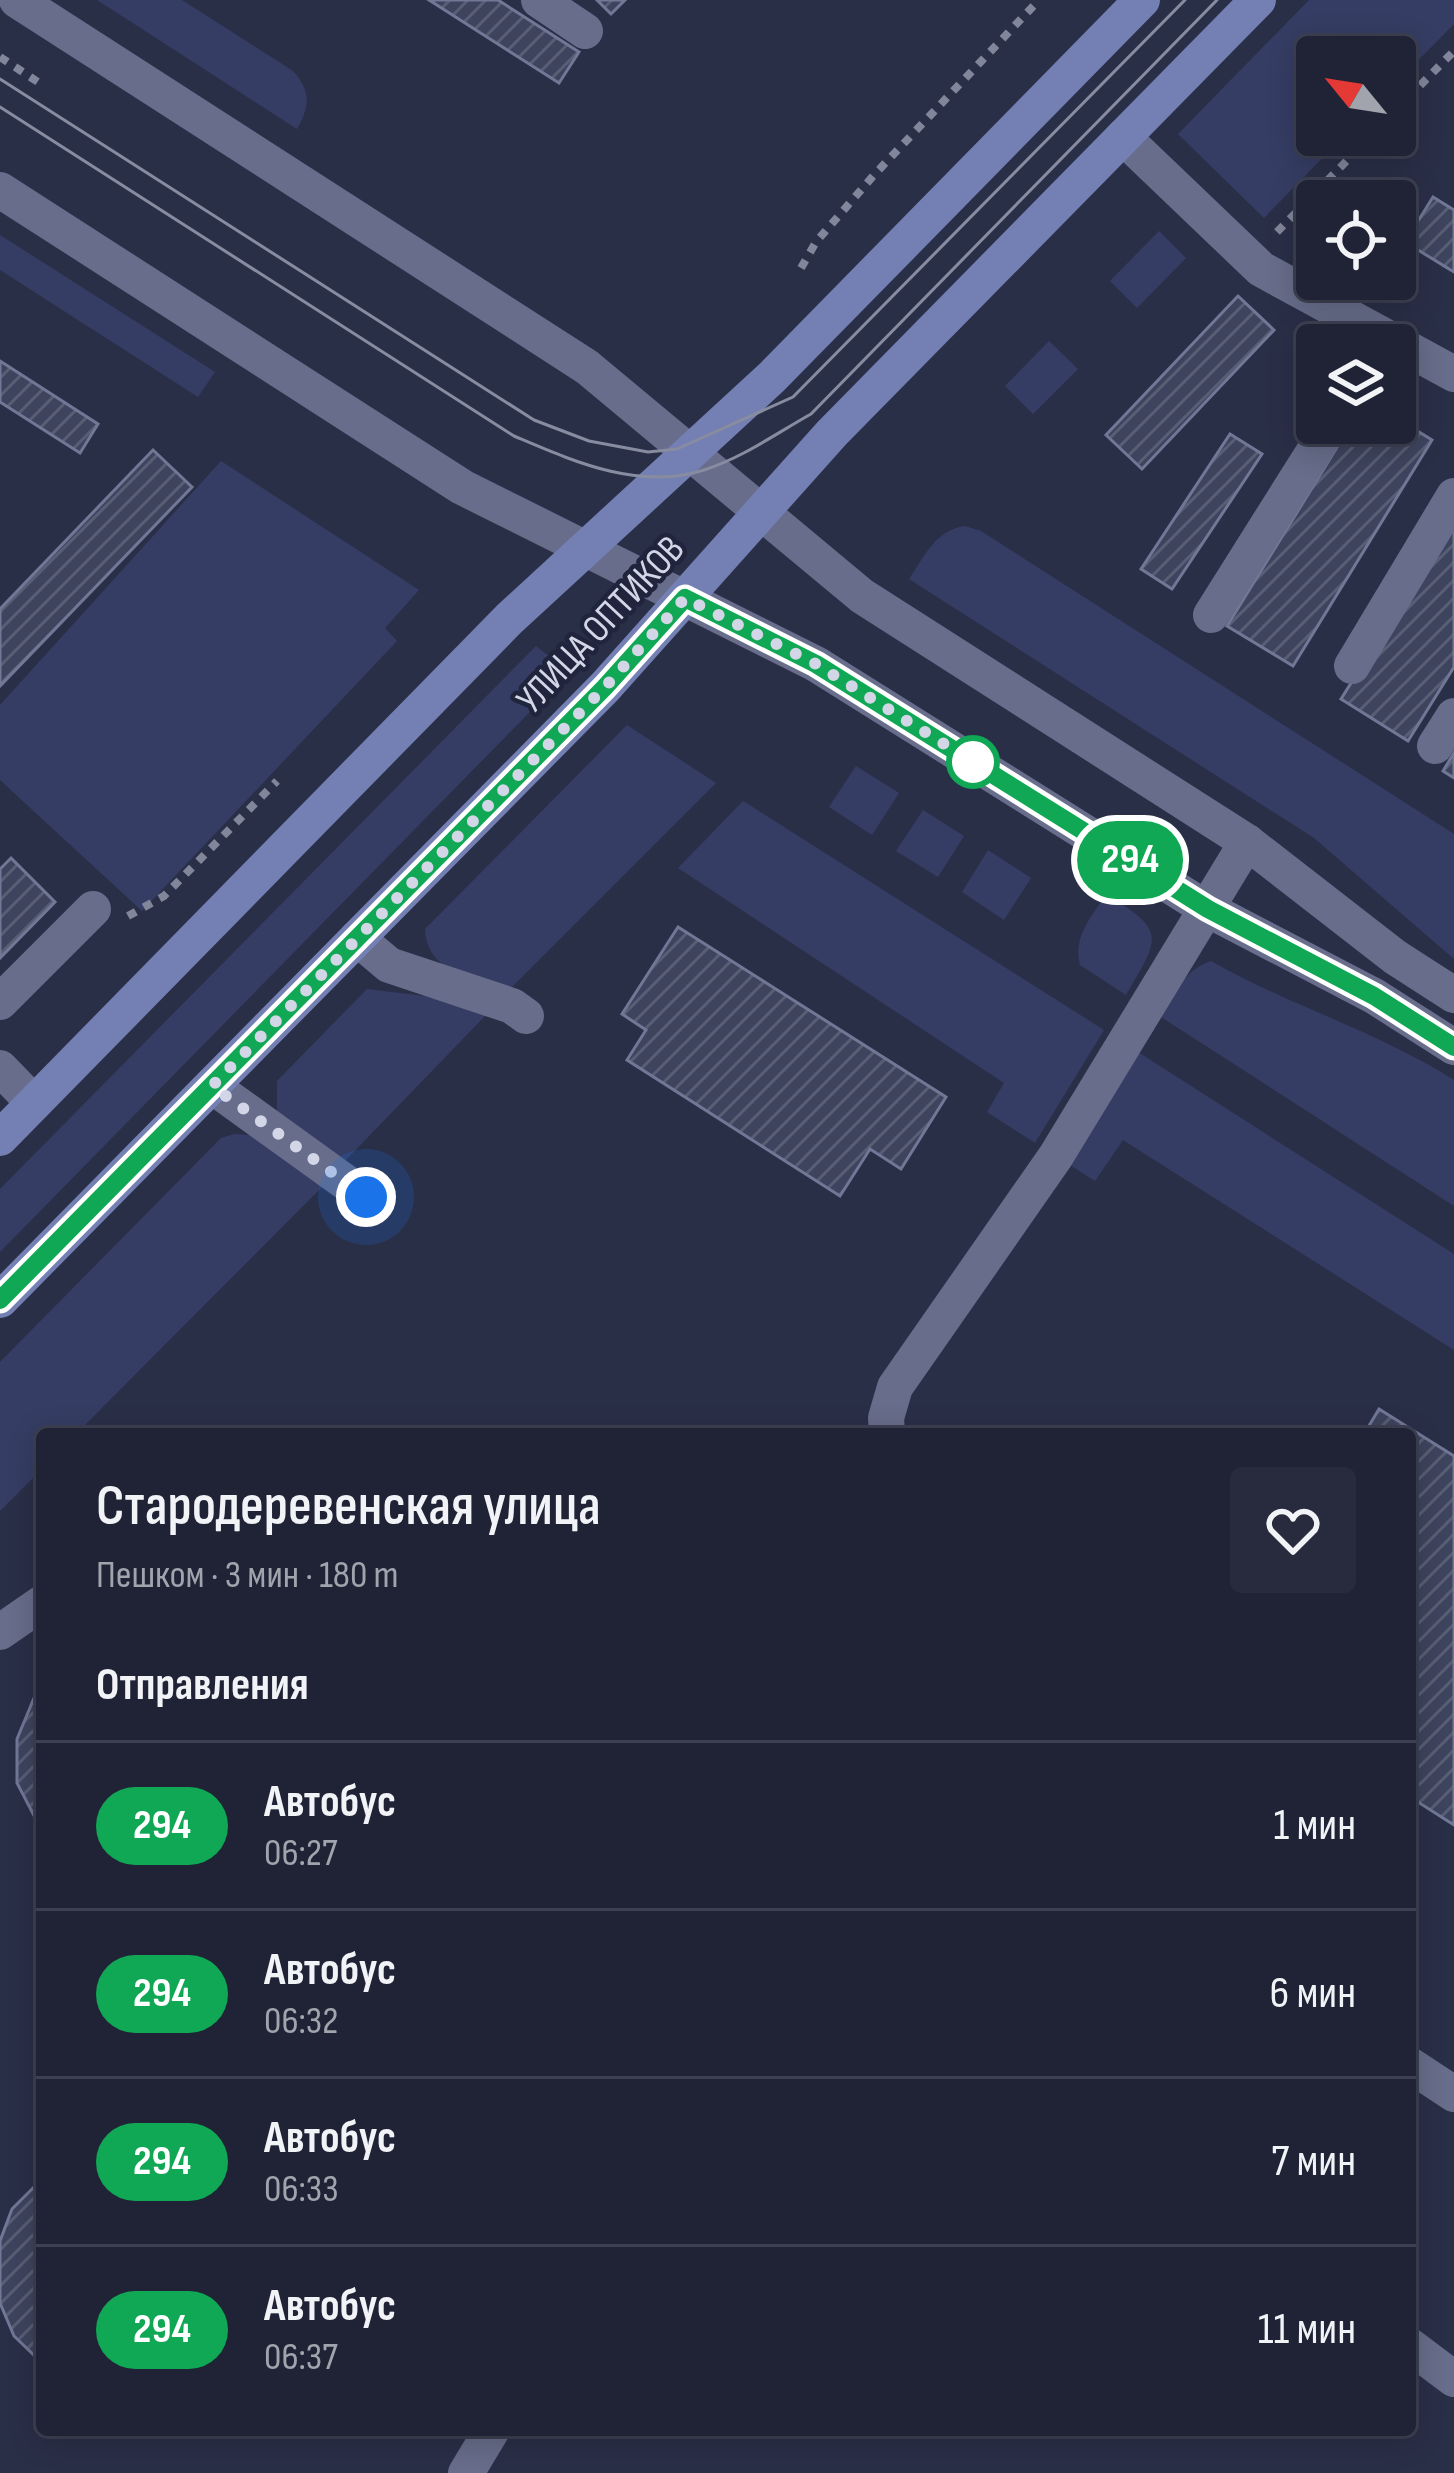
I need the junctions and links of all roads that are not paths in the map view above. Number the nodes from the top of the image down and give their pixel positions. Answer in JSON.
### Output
{"nodes":[{"id":1,"x":17,"y":0,"type":"edge"},
{"id":2,"x":1142,"y":0,"type":"edge"},
{"id":3,"x":1258,"y":0,"type":"edge"},
{"id":4,"x":541,"y":1,"type":"edge"},
{"id":5,"x":585,"y":31,"type":"dead end"},
{"id":6,"x":1123,"y":137,"type":"junction"},
{"id":7,"x":0,"y":190,"type":"edge"},
{"id":8,"x":1356,"y":324,"type":"edge"},
{"id":9,"x":1416,"y":356,"type":"edge"},
{"id":10,"x":1454,"y":374,"type":"edge"},
{"id":11,"x":1319,"y":444,"type":"edge"},
{"id":12,"x":690,"y":452,"type":"junction"},
{"id":13,"x":1454,"y":496,"type":"edge"},
{"id":14,"x":761,"y":513,"type":"junction"},
{"id":15,"x":584,"y":549,"type":"junction"},
{"id":16,"x":685,"y":598,"type":"junction"},
{"id":17,"x":1211,"y":615,"type":"dead end"},
{"id":18,"x":1352,"y":666,"type":"dead end"},
{"id":19,"x":1247,"y":842,"type":"junction"},
{"id":20,"x":93,"y":909,"type":"road end"},
{"id":21,"x":1208,"y":909,"type":"junction"},
{"id":22,"x":357,"y":938,"type":"junction"},
{"id":23,"x":1454,"y":995,"type":"edge"},
{"id":24,"x":0,"y":1003,"type":"edge"},
{"id":25,"x":526,"y":1016,"type":"dead end"},
{"id":26,"x":1454,"y":1047,"type":"edge"},
{"id":27,"x":0,"y":1068,"type":"edge"},
{"id":28,"x":212,"y":1086,"type":"junction"},
{"id":29,"x":34,"y":1103,"type":"junction"},
{"id":30,"x":0,"y":1138,"type":"edge"},
{"id":31,"x":366,"y":1197,"type":"dead end"},
{"id":32,"x":0,"y":1300,"type":"edge"},
{"id":33,"x":887,"y":1428,"type":"edge"},
{"id":34,"x":36,"y":1608,"type":"edge"},
{"id":35,"x":0,"y":1632,"type":"edge"},
{"id":36,"x":1416,"y":2069,"type":"edge"},
{"id":37,"x":1454,"y":2094,"type":"edge"},
{"id":38,"x":1416,"y":2350,"type":"edge"},
{"id":39,"x":1454,"y":2379,"type":"edge"},
{"id":40,"x":488,"y":2436,"type":"edge"},
{"id":41,"x":466,"y":2473,"type":"edge"}],
"edges":[{"from":1,"to":12,"type":"street"},
{"from":2,"to":12,"type":"main road","name":"УЛИЦА ОПТИКОВ"},
{"from":3,"to":6,"type":"main road","name":"УЛИЦА ОПТИКОВ"},
{"from":4,"to":5,"type":"street"},
{"from":6,"to":8,"type":"street"},
{"from":6,"to":14,"type":"main road","name":"УЛИЦА ОПТИКОВ"},
{"from":7,"to":15,"type":"street"},
{"from":9,"to":10,"type":"street"},
{"from":11,"to":17,"type":"street"},
{"from":12,"to":14,"type":"street"},
{"from":12,"to":15,"type":"main road","name":"УЛИЦА ОПТИКОВ"},
{"from":13,"to":18,"type":"street"},
{"from":14,"to":16,"type":"main road","name":"УЛИЦА ОПТИКОВ"},
{"from":14,"to":19,"type":"street"},
{"from":15,"to":16,"type":"street"},
{"from":15,"to":29,"type":"main road","name":"УЛИЦА ОПТИКОВ"},
{"from":16,"to":21,"type":"street"},
{"from":16,"to":22,"type":"main road","name":"УЛИЦА ОПТИКОВ"},
{"from":19,"to":21,"type":"street"},
{"from":19,"to":23,"type":"street"},
{"from":20,"to":24,"type":"street"},
{"from":21,"to":26,"type":"street"},
{"from":21,"to":33,"type":"street"},
{"from":22,"to":25,"type":"street"},
{"from":22,"to":28,"type":"main road","name":"УЛИЦА ОПТИКОВ"},
{"from":27,"to":29,"type":"street"},
{"from":28,"to":31,"type":"street"},
{"from":28,"to":32,"type":"main road","name":"УЛИЦА ОПТИКОВ"},
{"from":29,"to":30,"type":"main road","name":"УЛИЦА ОПТИКОВ"},
{"from":34,"to":35,"type":"street"},
{"from":36,"to":37,"type":"street"},
{"from":38,"to":39,"type":"street"},
{"from":40,"to":41,"type":"street"}]}
